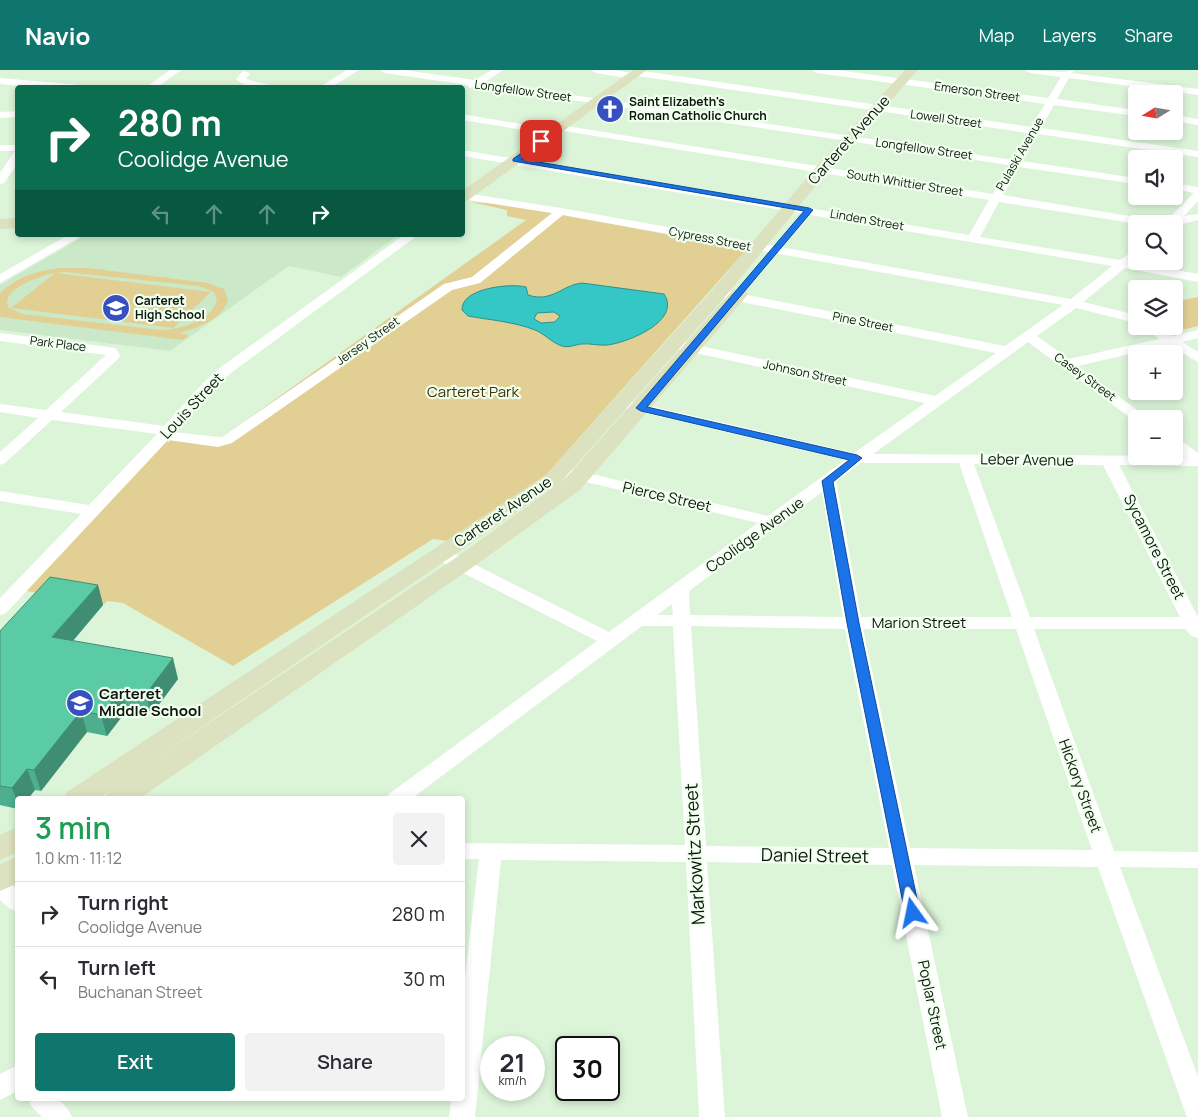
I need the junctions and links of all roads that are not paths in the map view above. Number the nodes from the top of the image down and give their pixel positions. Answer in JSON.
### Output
{"nodes":[{"id":1,"x":176,"y":70,"type":"edge"},
{"id":2,"x":233,"y":70,"type":"edge"},
{"id":3,"x":256,"y":70,"type":"edge"},
{"id":4,"x":354,"y":70,"type":"edge"},
{"id":5,"x":385,"y":70,"type":"edge"},
{"id":6,"x":498,"y":70,"type":"edge"},
{"id":7,"x":596,"y":70,"type":"edge"},
{"id":8,"x":817,"y":70,"type":"edge"},
{"id":9,"x":1030,"y":70,"type":"edge"},
{"id":10,"x":1067,"y":72,"type":"edge"},
{"id":11,"x":636,"y":73,"type":"edge"},
{"id":12,"x":245,"y":74,"type":"junction"},
{"id":13,"x":914,"y":76,"type":"edge"},
{"id":14,"x":0,"y":81,"type":"edge"},
{"id":15,"x":475,"y":84,"type":"junction"},
{"id":16,"x":46,"y":85,"type":"edge"},
{"id":17,"x":154,"y":85,"type":"edge"},
{"id":18,"x":262,"y":85,"type":"edge"},
{"id":19,"x":327,"y":85,"type":"edge"},
{"id":20,"x":465,"y":89,"type":"edge"},
{"id":21,"x":1198,"y":92,"type":"edge"},
{"id":22,"x":597,"y":102,"type":"junction"},
{"id":23,"x":1050,"y":102,"type":"junction"},
{"id":24,"x":884,"y":110,"type":"junction"},
{"id":25,"x":1128,"y":112,"type":"edge"},
{"id":26,"x":15,"y":114,"type":"edge"},
{"id":27,"x":0,"y":115,"type":"edge"},
{"id":28,"x":465,"y":117,"type":"edge"},
{"id":29,"x":1183,"y":120,"type":"edge"},
{"id":30,"x":1198,"y":122,"type":"edge"},
{"id":31,"x":557,"y":130,"type":"junction"},
{"id":32,"x":1034,"y":131,"type":"junction"},
{"id":33,"x":859,"y":140,"type":"junction"},
{"id":34,"x":0,"y":148,"type":"edge"},
{"id":35,"x":15,"y":148,"type":"edge"},
{"id":36,"x":465,"y":152,"type":"edge"},
{"id":37,"x":1198,"y":154,"type":"edge"},
{"id":38,"x":15,"y":160,"type":"edge"},
{"id":39,"x":515,"y":160,"type":"junction"},
{"id":40,"x":1015,"y":163,"type":"junction"},
{"id":41,"x":830,"y":172,"type":"junction"},
{"id":42,"x":1128,"y":180,"type":"edge"},
{"id":43,"x":3,"y":183,"type":"edge"},
{"id":44,"x":1183,"y":188,"type":"edge"},
{"id":45,"x":1198,"y":190,"type":"edge"},
{"id":46,"x":1198,"y":195,"type":"edge"},
{"id":47,"x":465,"y":196,"type":"edge"},
{"id":48,"x":465,"y":197,"type":"edge"},
{"id":49,"x":995,"y":197,"type":"junction"},
{"id":50,"x":800,"y":208,"type":"junction"},
{"id":51,"x":561,"y":211,"type":"junction"},
{"id":52,"x":1176,"y":215,"type":"edge"},
{"id":53,"x":1198,"y":216,"type":"edge"},
{"id":54,"x":1128,"y":217,"type":"edge"},
{"id":55,"x":1183,"y":219,"type":"edge"},
{"id":56,"x":15,"y":223,"type":"edge"},
{"id":57,"x":0,"y":224,"type":"edge"},
{"id":58,"x":74,"y":237,"type":"edge"},
{"id":59,"x":409,"y":237,"type":"edge"},
{"id":60,"x":973,"y":238,"type":"junction"},
{"id":61,"x":765,"y":249,"type":"junction"},
{"id":62,"x":1128,"y":260,"type":"edge"},
{"id":63,"x":1124,"y":264,"type":"junction"},
{"id":64,"x":1198,"y":278,"type":"edge"},
{"id":65,"x":0,"y":279,"type":"edge"},
{"id":66,"x":728,"y":295,"type":"junction"},
{"id":67,"x":1073,"y":304,"type":"junction"},
{"id":68,"x":1128,"y":317,"type":"edge"},
{"id":69,"x":1198,"y":334,"type":"edge"},
{"id":70,"x":1163,"y":335,"type":"edge"},
{"id":71,"x":1028,"y":336,"type":"junction"},
{"id":72,"x":0,"y":337,"type":"edge"},
{"id":73,"x":1171,"y":340,"type":"junction"},
{"id":74,"x":683,"y":346,"type":"junction"},
{"id":75,"x":1008,"y":351,"type":"junction"},
{"id":76,"x":1198,"y":358,"type":"edge"},
{"id":77,"x":1067,"y":364,"type":"junction"},
{"id":78,"x":938,"y":401,"type":"junction"},
{"id":79,"x":620,"y":403,"type":"junction"},
{"id":80,"x":0,"y":408,"type":"edge"},
{"id":81,"x":641,"y":408,"type":"junction"},
{"id":82,"x":1130,"y":410,"type":"edge"},
{"id":83,"x":50,"y":415,"type":"junction"},
{"id":84,"x":166,"y":433,"type":"junction"},
{"id":85,"x":1183,"y":449,"type":"edge"},
{"id":86,"x":857,"y":458,"type":"junction"},
{"id":87,"x":965,"y":459,"type":"junction"},
{"id":88,"x":0,"y":460,"type":"edge"},
{"id":89,"x":1198,"y":460,"type":"edge"},
{"id":90,"x":1109,"y":461,"type":"junction"},
{"id":91,"x":561,"y":471,"type":"junction"},
{"id":92,"x":582,"y":476,"type":"junction"},
{"id":93,"x":828,"y":481,"type":"junction"},
{"id":94,"x":0,"y":496,"type":"edge"},
{"id":95,"x":93,"y":511,"type":"junction"},
{"id":96,"x":773,"y":522,"type":"junction"},
{"id":97,"x":440,"y":554,"type":"junction"},
{"id":98,"x":462,"y":564,"type":"junction"},
{"id":99,"x":680,"y":590,"type":"junction"},
{"id":100,"x":4,"y":600,"type":"edge"},
{"id":101,"x":640,"y":620,"type":"junction"},
{"id":102,"x":682,"y":621,"type":"junction"},
{"id":103,"x":853,"y":623,"type":"junction"},
{"id":104,"x":1022,"y":623,"type":"junction"},
{"id":105,"x":1196,"y":626,"type":"edge"},
{"id":106,"x":322,"y":633,"type":"junction"},
{"id":107,"x":611,"y":641,"type":"junction"},
{"id":108,"x":344,"y":645,"type":"junction"},
{"id":109,"x":113,"y":775,"type":"junction"},
{"id":110,"x":125,"y":794,"type":"edge"},
{"id":111,"x":82,"y":796,"type":"edge"},
{"id":112,"x":400,"y":796,"type":"edge"},
{"id":113,"x":15,"y":840,"type":"edge"},
{"id":114,"x":0,"y":849,"type":"edge"},
{"id":115,"x":465,"y":852,"type":"edge"},
{"id":116,"x":492,"y":852,"type":"junction"},
{"id":117,"x":695,"y":854,"type":"junction"},
{"id":118,"x":901,"y":857,"type":"junction"},
{"id":119,"x":1106,"y":858,"type":"junction"},
{"id":120,"x":1198,"y":860,"type":"edge"},
{"id":121,"x":15,"y":869,"type":"edge"},
{"id":122,"x":0,"y":879,"type":"edge"},
{"id":123,"x":0,"y":890,"type":"edge"},
{"id":124,"x":15,"y":900,"type":"edge"},
{"id":125,"x":15,"y":1078,"type":"edge"},
{"id":126,"x":0,"y":1089,"type":"edge"},
{"id":127,"x":465,"y":1090,"type":"edge"},
{"id":128,"x":44,"y":1101,"type":"edge"},
{"id":129,"x":464,"y":1101,"type":"edge"},
{"id":130,"x":1198,"y":1112,"type":"edge"},
{"id":131,"x":59,"y":1117,"type":"edge"},
{"id":132,"x":462,"y":1117,"type":"edge"},
{"id":133,"x":712,"y":1117,"type":"edge"},
{"id":134,"x":955,"y":1117,"type":"edge"}],
"edges":[{"from":1,"to":17,"type":"street"},
{"from":2,"to":12,"type":"street"},
{"from":3,"to":12,"type":"street"},
{"from":4,"to":19,"type":"street"},
{"from":5,"to":15,"type":"street","name":"Longfellow Street"},
{"from":6,"to":15,"type":"street"},
{"from":7,"to":11,"type":"street","name":"Lowell Street"},
{"from":8,"to":13,"type":"street","name":"Emerson Street"},
{"from":9,"to":10,"type":"street"},
{"from":10,"to":21,"type":"street"},
{"from":10,"to":23,"type":"street","name":"Pulaski Avenue"},
{"from":11,"to":22,"type":"street"},
{"from":11,"to":24,"type":"street","name":"Lowell Street"},
{"from":12,"to":18,"type":"street"},
{"from":13,"to":23,"type":"street","name":"Emerson Street"},
{"from":13,"to":24,"type":"street","name":"Carteret Avenue"},
{"from":14,"to":16,"type":"street"},
{"from":15,"to":20,"type":"street"},
{"from":15,"to":22,"type":"street","name":"Longfellow Street"},
{"from":22,"to":31,"type":"street"},
{"from":22,"to":33,"type":"street","name":"Longfellow Street"},
{"from":23,"to":25,"type":"street","name":"Emerson Street"},
{"from":23,"to":32,"type":"street","name":"Pulaski Avenue"},
{"from":24,"to":32,"type":"street","name":"Lowell Street"},
{"from":24,"to":33,"type":"street","name":"Carteret Avenue"},
{"from":26,"to":27,"type":"street"},
{"from":28,"to":31,"type":"street","name":"South Whittier Street"},
{"from":29,"to":30,"type":"street"},
{"from":31,"to":39,"type":"street"},
{"from":31,"to":41,"type":"street","name":"South Whittier Street"},
{"from":32,"to":37,"type":"street","name":"Lowell Street"},
{"from":32,"to":40,"type":"street","name":"Pulaski Avenue"},
{"from":33,"to":40,"type":"street","name":"Longfellow Street"},
{"from":33,"to":41,"type":"street","name":"Carteret Avenue"},
{"from":34,"to":35,"type":"street"},
{"from":36,"to":39,"type":"street","name":"Linden Street"},
{"from":38,"to":43,"type":"street"},
{"from":39,"to":47,"type":"street"},
{"from":39,"to":50,"type":"street","name":"Linden Street"},
{"from":40,"to":42,"type":"street","name":"Longfellow Street"},
{"from":40,"to":49,"type":"street","name":"Pulaski Avenue"},
{"from":41,"to":49,"type":"street","name":"South Whittier Street"},
{"from":41,"to":50,"type":"street","name":"Carteret Avenue"},
{"from":44,"to":45,"type":"street"},
{"from":46,"to":52,"type":"street"},
{"from":48,"to":51,"type":"street","name":"Cypress Street"},
{"from":49,"to":54,"type":"street","name":"South Whittier Street"},
{"from":49,"to":60,"type":"street","name":"Pulaski Avenue"},
{"from":50,"to":60,"type":"street","name":"Linden Street"},
{"from":50,"to":61,"type":"street","name":"Carteret Avenue"},
{"from":51,"to":61,"type":"street","name":"Cypress Street"},
{"from":51,"to":84,"type":"street","name":"Jersey Street"},
{"from":53,"to":55,"type":"street"},
{"from":56,"to":57,"type":"street"},
{"from":58,"to":65,"type":"street"},
{"from":59,"to":84,"type":"street","name":"Louis Street"},
{"from":60,"to":63,"type":"street","name":"Linden Street"},
{"from":61,"to":66,"type":"street","name":"Carteret Avenue"},
{"from":61,"to":67,"type":"street","name":"Cypress Street"},
{"from":62,"to":63,"type":"street","name":"Coolidge Avenue"},
{"from":63,"to":64,"type":"street","name":"Linden Street"},
{"from":63,"to":67,"type":"street","name":"Coolidge Avenue"},
{"from":66,"to":74,"type":"street","name":"Carteret Avenue"},
{"from":66,"to":75,"type":"street","name":"Pine Street"},
{"from":67,"to":68,"type":"street","name":"Cypress Street"},
{"from":67,"to":71,"type":"street","name":"Coolidge Avenue"},
{"from":69,"to":73,"type":"street"},
{"from":70,"to":73,"type":"street"},
{"from":71,"to":75,"type":"street","name":"Coolidge Avenue"},
{"from":71,"to":77,"type":"street","name":"Casey Street"},
{"from":72,"to":83,"type":"street","name":"Park Place"},
{"from":73,"to":76,"type":"street"},
{"from":73,"to":77,"type":"street"},
{"from":74,"to":78,"type":"street","name":"Johnson Street"},
{"from":74,"to":79,"type":"street","name":"Carteret Avenue"},
{"from":74,"to":81,"type":"street","name":"Carteret Avenue"},
{"from":75,"to":78,"type":"street","name":"Coolidge Avenue"},
{"from":77,"to":82,"type":"street","name":"Casey Street"},
{"from":78,"to":86,"type":"street","name":"Coolidge Avenue"},
{"from":79,"to":81,"type":"street","name":"Leber Avenue"},
{"from":79,"to":91,"type":"street","name":"Carteret Avenue"},
{"from":80,"to":83,"type":"street","name":"Jersey Street"},
{"from":81,"to":86,"type":"street","name":"Leber Avenue"},
{"from":81,"to":92,"type":"street","name":"Carteret Avenue"},
{"from":83,"to":84,"type":"street","name":"Jersey Street"},
{"from":83,"to":88,"type":"street"},
{"from":84,"to":95,"type":"street","name":"Louis Street"},
{"from":85,"to":89,"type":"street"},
{"from":86,"to":87,"type":"street","name":"Leber Avenue"},
{"from":86,"to":93,"type":"street","name":"Coolidge Avenue"},
{"from":87,"to":90,"type":"street","name":"Leber Avenue"},
{"from":87,"to":104,"type":"street","name":"Hickory Street"},
{"from":89,"to":90,"type":"street","name":"Leber Avenue"},
{"from":90,"to":105,"type":"street","name":"Sycamore Street"},
{"from":91,"to":92,"type":"street","name":"Pierce Street"},
{"from":91,"to":97,"type":"street","name":"Carteret Avenue"},
{"from":92,"to":96,"type":"street","name":"Pierce Street"},
{"from":92,"to":98,"type":"street","name":"Carteret Avenue"},
{"from":93,"to":96,"type":"street","name":"Coolidge Avenue"},
{"from":93,"to":103,"type":"street","name":"Poplar Street"},
{"from":94,"to":95,"type":"street"},
{"from":95,"to":100,"type":"street","name":"Louis Street"},
{"from":96,"to":99,"type":"street","name":"Coolidge Avenue"},
{"from":97,"to":98,"type":"street"},
{"from":97,"to":106,"type":"street","name":"Carteret Avenue"},
{"from":98,"to":107,"type":"street"},
{"from":98,"to":108,"type":"street","name":"Carteret Avenue"},
{"from":99,"to":101,"type":"street","name":"Coolidge Avenue"},
{"from":99,"to":102,"type":"street","name":"Markowitz Street"},
{"from":101,"to":102,"type":"street","name":"Marion Street"},
{"from":101,"to":107,"type":"street","name":"Coolidge Avenue"},
{"from":102,"to":103,"type":"street","name":"Marion Street"},
{"from":102,"to":117,"type":"street","name":"Markowitz Street"},
{"from":103,"to":104,"type":"street","name":"Marion Street"},
{"from":103,"to":118,"type":"street","name":"Poplar Street"},
{"from":104,"to":105,"type":"street","name":"Marion Street"},
{"from":104,"to":119,"type":"street","name":"Hickory Street"},
{"from":106,"to":108,"type":"street"},
{"from":106,"to":109,"type":"street","name":"Carteret Avenue"},
{"from":107,"to":112,"type":"street","name":"Coolidge Avenue"},
{"from":108,"to":110,"type":"street","name":"Carteret Avenue"},
{"from":109,"to":110,"type":"street"},
{"from":109,"to":111,"type":"street","name":"Carteret Avenue"},
{"from":113,"to":114,"type":"street"},
{"from":115,"to":116,"type":"street","name":"Daniel Street"},
{"from":116,"to":117,"type":"street","name":"Daniel Street"},
{"from":116,"to":127,"type":"street"},
{"from":117,"to":118,"type":"street","name":"Daniel Street"},
{"from":117,"to":133,"type":"street","name":"Markowitz Street"},
{"from":118,"to":119,"type":"street","name":"Daniel Street"},
{"from":118,"to":134,"type":"street","name":"Poplar Street"},
{"from":119,"to":120,"type":"street","name":"Daniel Street"},
{"from":119,"to":130,"type":"street","name":"Hickory Street"},
{"from":121,"to":122,"type":"street"},
{"from":123,"to":124,"type":"street"},
{"from":125,"to":126,"type":"street"},
{"from":128,"to":131,"type":"street"},
{"from":129,"to":132,"type":"street"}]}
